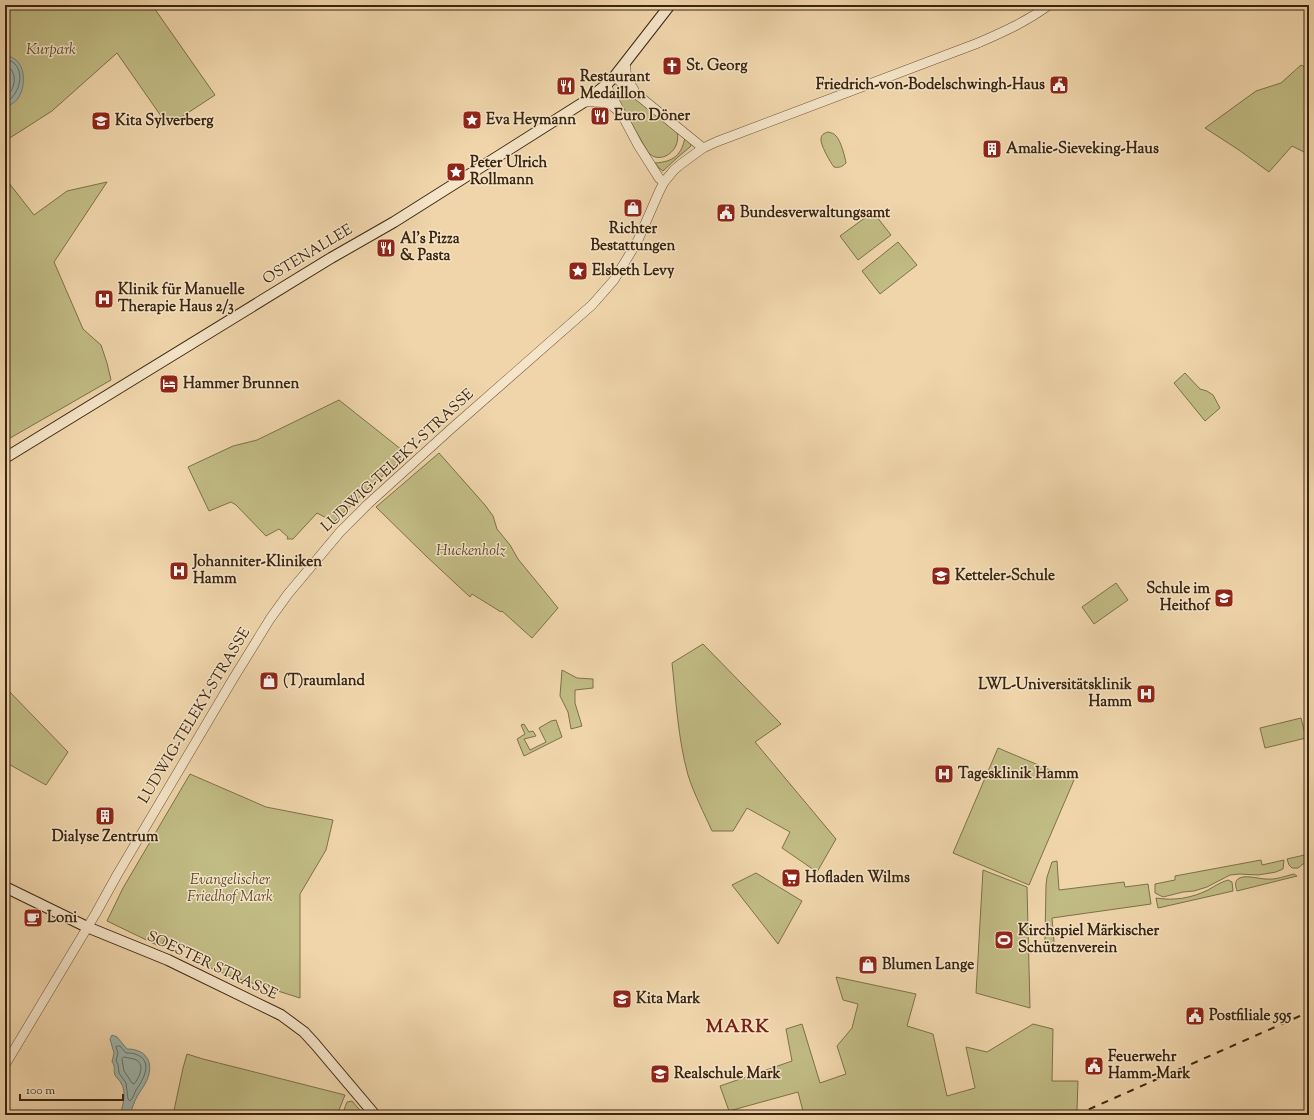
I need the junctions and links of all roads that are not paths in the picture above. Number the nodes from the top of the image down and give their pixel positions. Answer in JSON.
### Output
{"nodes":[{"id":1,"x":670,"y":5,"type":"edge"},
{"id":2,"x":1049,"y":5,"type":"edge"},
{"id":3,"x":625,"y":63,"type":"junction"},
{"id":4,"x":614,"y":77,"type":"junction"},
{"id":5,"x":606,"y":85,"type":"junction"},
{"id":6,"x":634,"y":92,"type":"junction"},
{"id":7,"x":584,"y":102,"type":"junction"},
{"id":8,"x":623,"y":117,"type":"junction"},
{"id":9,"x":703,"y":148,"type":"junction"},
{"id":10,"x":664,"y":182,"type":"junction"},
{"id":11,"x":5,"y":458,"type":"edge"},
{"id":12,"x":5,"y":888,"type":"edge"},
{"id":13,"x":87,"y":926,"type":"junction"},
{"id":14,"x":5,"y":1065,"type":"edge"},
{"id":15,"x":375,"y":1115,"type":"edge"}],
"edges":[{"from":1,"to":3,"type":"main road","name":"OSTENALLEE"},
{"from":2,"to":9,"type":"street","name":"LUDWIG-TELEKY-STRASSE"},
{"from":3,"to":4,"type":"main road","name":"OSTENALLEE"},
{"from":3,"to":6,"type":"street"},
{"from":4,"to":5,"type":"main road","name":"OSTENALLEE"},
{"from":4,"to":6,"type":"street"},
{"from":5,"to":7,"type":"main road","name":"OSTENALLEE"},
{"from":5,"to":8,"type":"street"},
{"from":6,"to":9,"type":"street"},
{"from":7,"to":8,"type":"street"},
{"from":7,"to":11,"type":"main road","name":"OSTENALLEE"},
{"from":8,"to":10,"type":"street"},
{"from":9,"to":10,"type":"street","name":"LUDWIG-TELEKY-STRASSE"},
{"from":10,"to":13,"type":"street","name":"LUDWIG-TELEKY-STRASSE"},
{"from":12,"to":13,"type":"main road","name":"SOESTER STRASSE"},
{"from":13,"to":14,"type":"street","name":"LUDWIG-TELEKY-STRASSE"},
{"from":13,"to":15,"type":"main road","name":"SOESTER STRASSE"}]}
